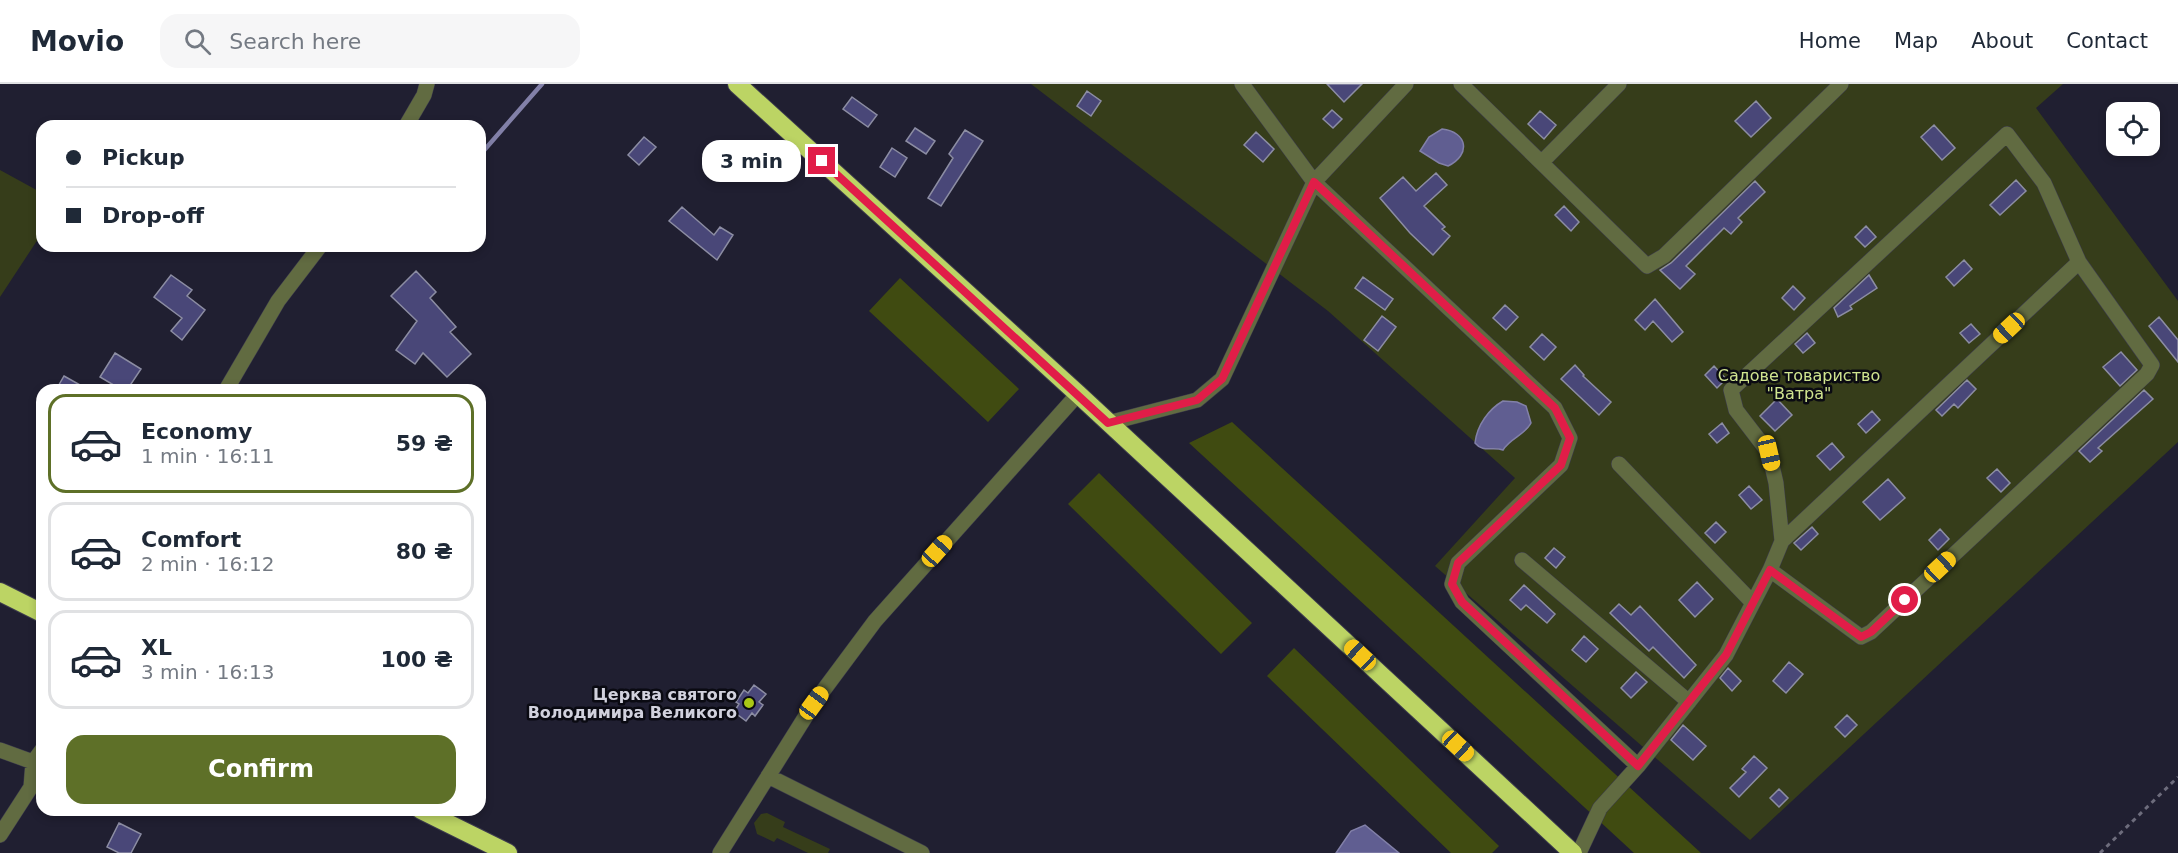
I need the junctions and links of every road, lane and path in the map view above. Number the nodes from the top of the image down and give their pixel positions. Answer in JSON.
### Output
{"nodes":[{"id":1,"x":427,"y":84,"type":"edge"},
{"id":2,"x":737,"y":84,"type":"edge"},
{"id":3,"x":1242,"y":84,"type":"edge"},
{"id":4,"x":1406,"y":84,"type":"edge"},
{"id":5,"x":1461,"y":84,"type":"edge"},
{"id":6,"x":1619,"y":84,"type":"edge"},
{"id":7,"x":1841,"y":84,"type":"edge"},
{"id":8,"x":409,"y":120,"type":"edge"},
{"id":9,"x":1542,"y":162,"type":"junction"},
{"id":10,"x":1314,"y":182,"type":"junction"},
{"id":11,"x":315,"y":252,"type":"edge"},
{"id":12,"x":2079,"y":262,"type":"junction"},
{"id":13,"x":230,"y":384,"type":"edge"},
{"id":14,"x":1078,"y":394,"type":"junction"},
{"id":15,"x":1108,"y":423,"type":"junction"},
{"id":16,"x":1619,"y":464,"type":"dead end"},
{"id":17,"x":1782,"y":541,"type":"junction"},
{"id":18,"x":1522,"y":560,"type":"dead end"},
{"id":19,"x":1770,"y":570,"type":"junction"},
{"id":20,"x":0,"y":592,"type":"edge"},
{"id":21,"x":1753,"y":603,"type":"junction"},
{"id":22,"x":36,"y":610,"type":"edge"},
{"id":23,"x":1689,"y":702,"type":"junction"},
{"id":24,"x":0,"y":750,"type":"edge"},
{"id":25,"x":36,"y":756,"type":"edge"},
{"id":26,"x":36,"y":761,"type":"edge"},
{"id":27,"x":1638,"y":766,"type":"junction"},
{"id":28,"x":768,"y":776,"type":"junction"},
{"id":29,"x":2178,"y":777,"type":"edge"},
{"id":30,"x":433,"y":816,"type":"edge"},
{"id":31,"x":0,"y":835,"type":"edge"},
{"id":32,"x":508,"y":853,"type":"edge"},
{"id":33,"x":720,"y":853,"type":"edge"},
{"id":34,"x":922,"y":853,"type":"edge"},
{"id":35,"x":1573,"y":853,"type":"edge"},
{"id":36,"x":1579,"y":853,"type":"edge"},
{"id":37,"x":2100,"y":853,"type":"edge"}],
"edges":[{"from":1,"to":8,"type":"street"},
{"from":2,"to":14,"type":"highway"},
{"from":3,"to":10,"type":"street"},
{"from":4,"to":10,"type":"street"},
{"from":5,"to":9,"type":"street"},
{"from":6,"to":9,"type":"street"},
{"from":7,"to":9,"type":"street"},
{"from":10,"to":15,"type":"street"},
{"from":10,"to":27,"type":"street"},
{"from":11,"to":13,"type":"street"},
{"from":12,"to":17,"type":"street"},
{"from":12,"to":17,"type":"street"},
{"from":12,"to":19,"type":"street"},
{"from":14,"to":15,"type":"highway"},
{"from":14,"to":28,"type":"street"},
{"from":15,"to":35,"type":"highway"},
{"from":16,"to":21,"type":"street"},
{"from":17,"to":19,"type":"street"},
{"from":18,"to":23,"type":"street"},
{"from":19,"to":21,"type":"street"},
{"from":20,"to":22,"type":"highway"},
{"from":21,"to":23,"type":"street"},
{"from":23,"to":27,"type":"street"},
{"from":24,"to":25,"type":"street"},
{"from":26,"to":31,"type":"street"},
{"from":27,"to":36,"type":"street"},
{"from":28,"to":33,"type":"street"},
{"from":28,"to":34,"type":"street"},
{"from":29,"to":37,"type":"path"},
{"from":30,"to":32,"type":"highway"}]}
